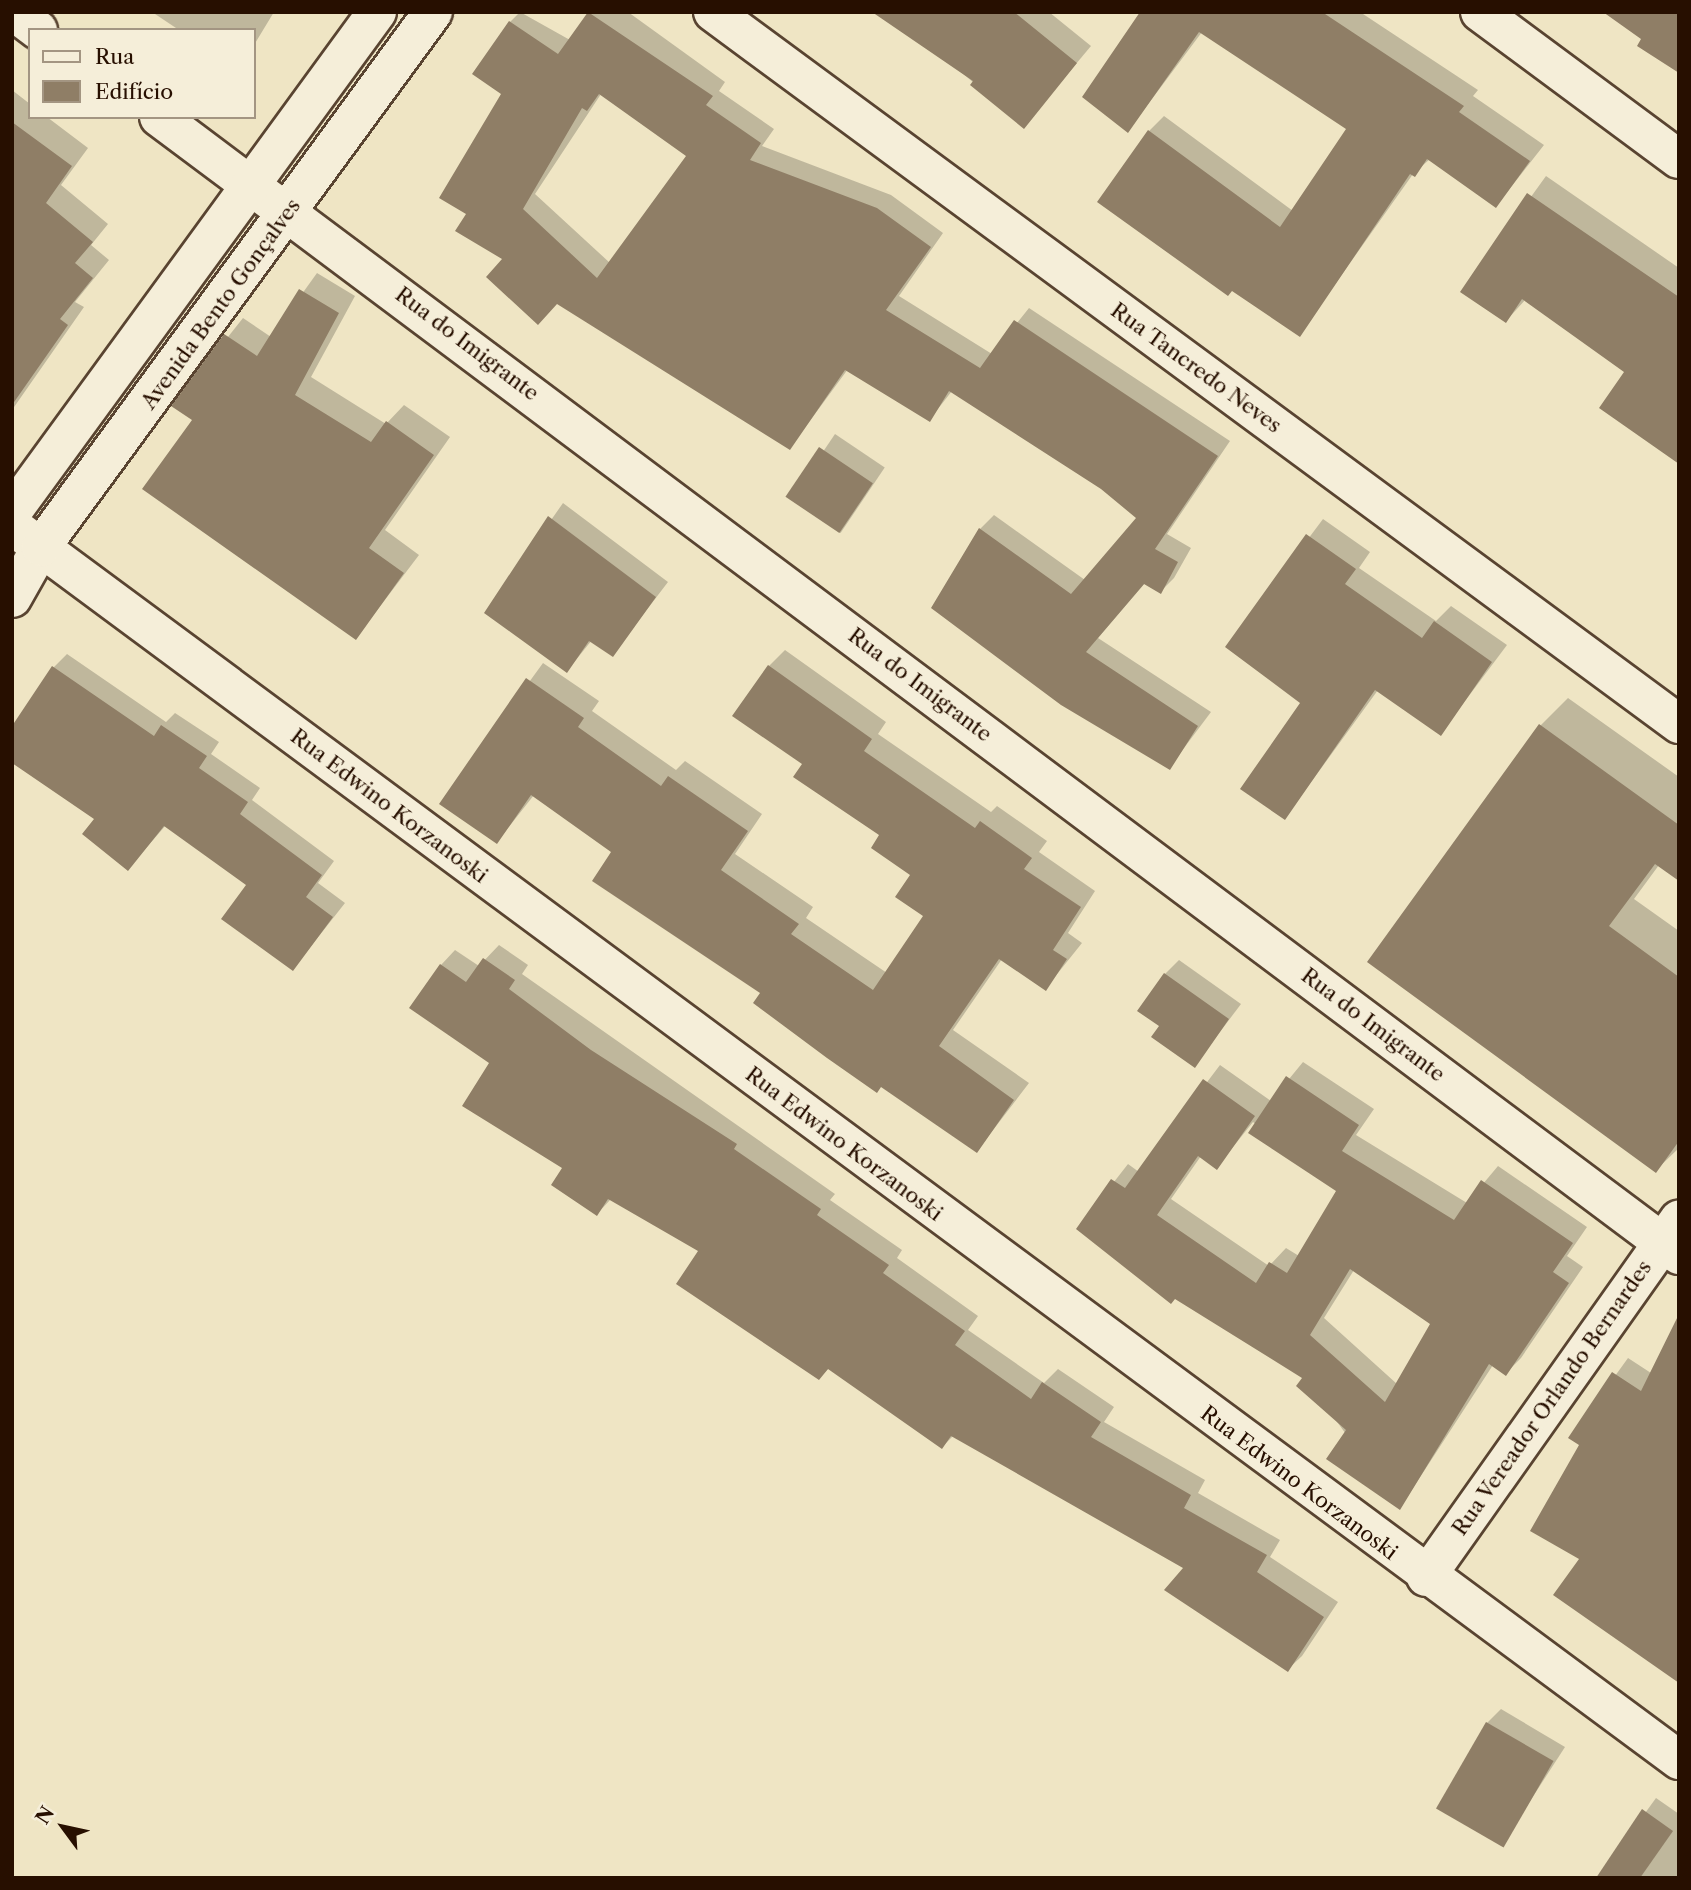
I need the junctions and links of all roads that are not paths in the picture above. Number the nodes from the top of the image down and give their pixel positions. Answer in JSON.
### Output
{"nodes":[{"id":1,"x":14,"y":12,"type":"edge"},
{"id":2,"x":377,"y":12,"type":"edge"},
{"id":3,"x":433,"y":12,"type":"edge"},
{"id":4,"x":713,"y":12,"type":"edge"},
{"id":5,"x":1480,"y":12,"type":"edge"},
{"id":6,"x":35,"y":28,"type":"edge"},
{"id":7,"x":162,"y":119,"type":"edge"},
{"id":8,"x":1679,"y":159,"type":"edge"},
{"id":9,"x":251,"y":184,"type":"junction"},
{"id":10,"x":290,"y":211,"type":"junction"},
{"id":11,"x":12,"y":512,"type":"edge"},
{"id":12,"x":27,"y":536,"type":"edge"},
{"id":13,"x":12,"y":598,"type":"edge"},
{"id":14,"x":1679,"y":724,"type":"edge"},
{"id":15,"x":1673,"y":1239,"type":"edge"},
{"id":16,"x":1426,"y":1577,"type":"junction"},
{"id":17,"x":1679,"y":1760,"type":"edge"}],
"edges":[{"from":1,"to":6,"type":"street"},
{"from":2,"to":9,"type":"street"},
{"from":3,"to":10,"type":"street","name":"Avenida Bento Gonçalves"},
{"from":4,"to":14,"type":"street","name":"Rua Tancredo Neves"},
{"from":5,"to":8,"type":"street"},
{"from":7,"to":9,"type":"street","name":"Rua do Imigrante"},
{"from":9,"to":10,"type":"street","name":"Rua do Imigrante"},
{"from":9,"to":11,"type":"street"},
{"from":10,"to":12,"type":"street","name":"Avenida Bento Gonçalves"},
{"from":10,"to":15,"type":"street","name":"Rua do Imigrante"},
{"from":12,"to":13,"type":"street","name":"Avenida Bento Gonçalves"},
{"from":12,"to":16,"type":"street","name":"Rua Edwino Korzanoski"},
{"from":15,"to":16,"type":"street","name":"Rua Vereador Orlando Bernardes"},
{"from":16,"to":17,"type":"street","name":"Rua Edwino Korzanoski"}]}
